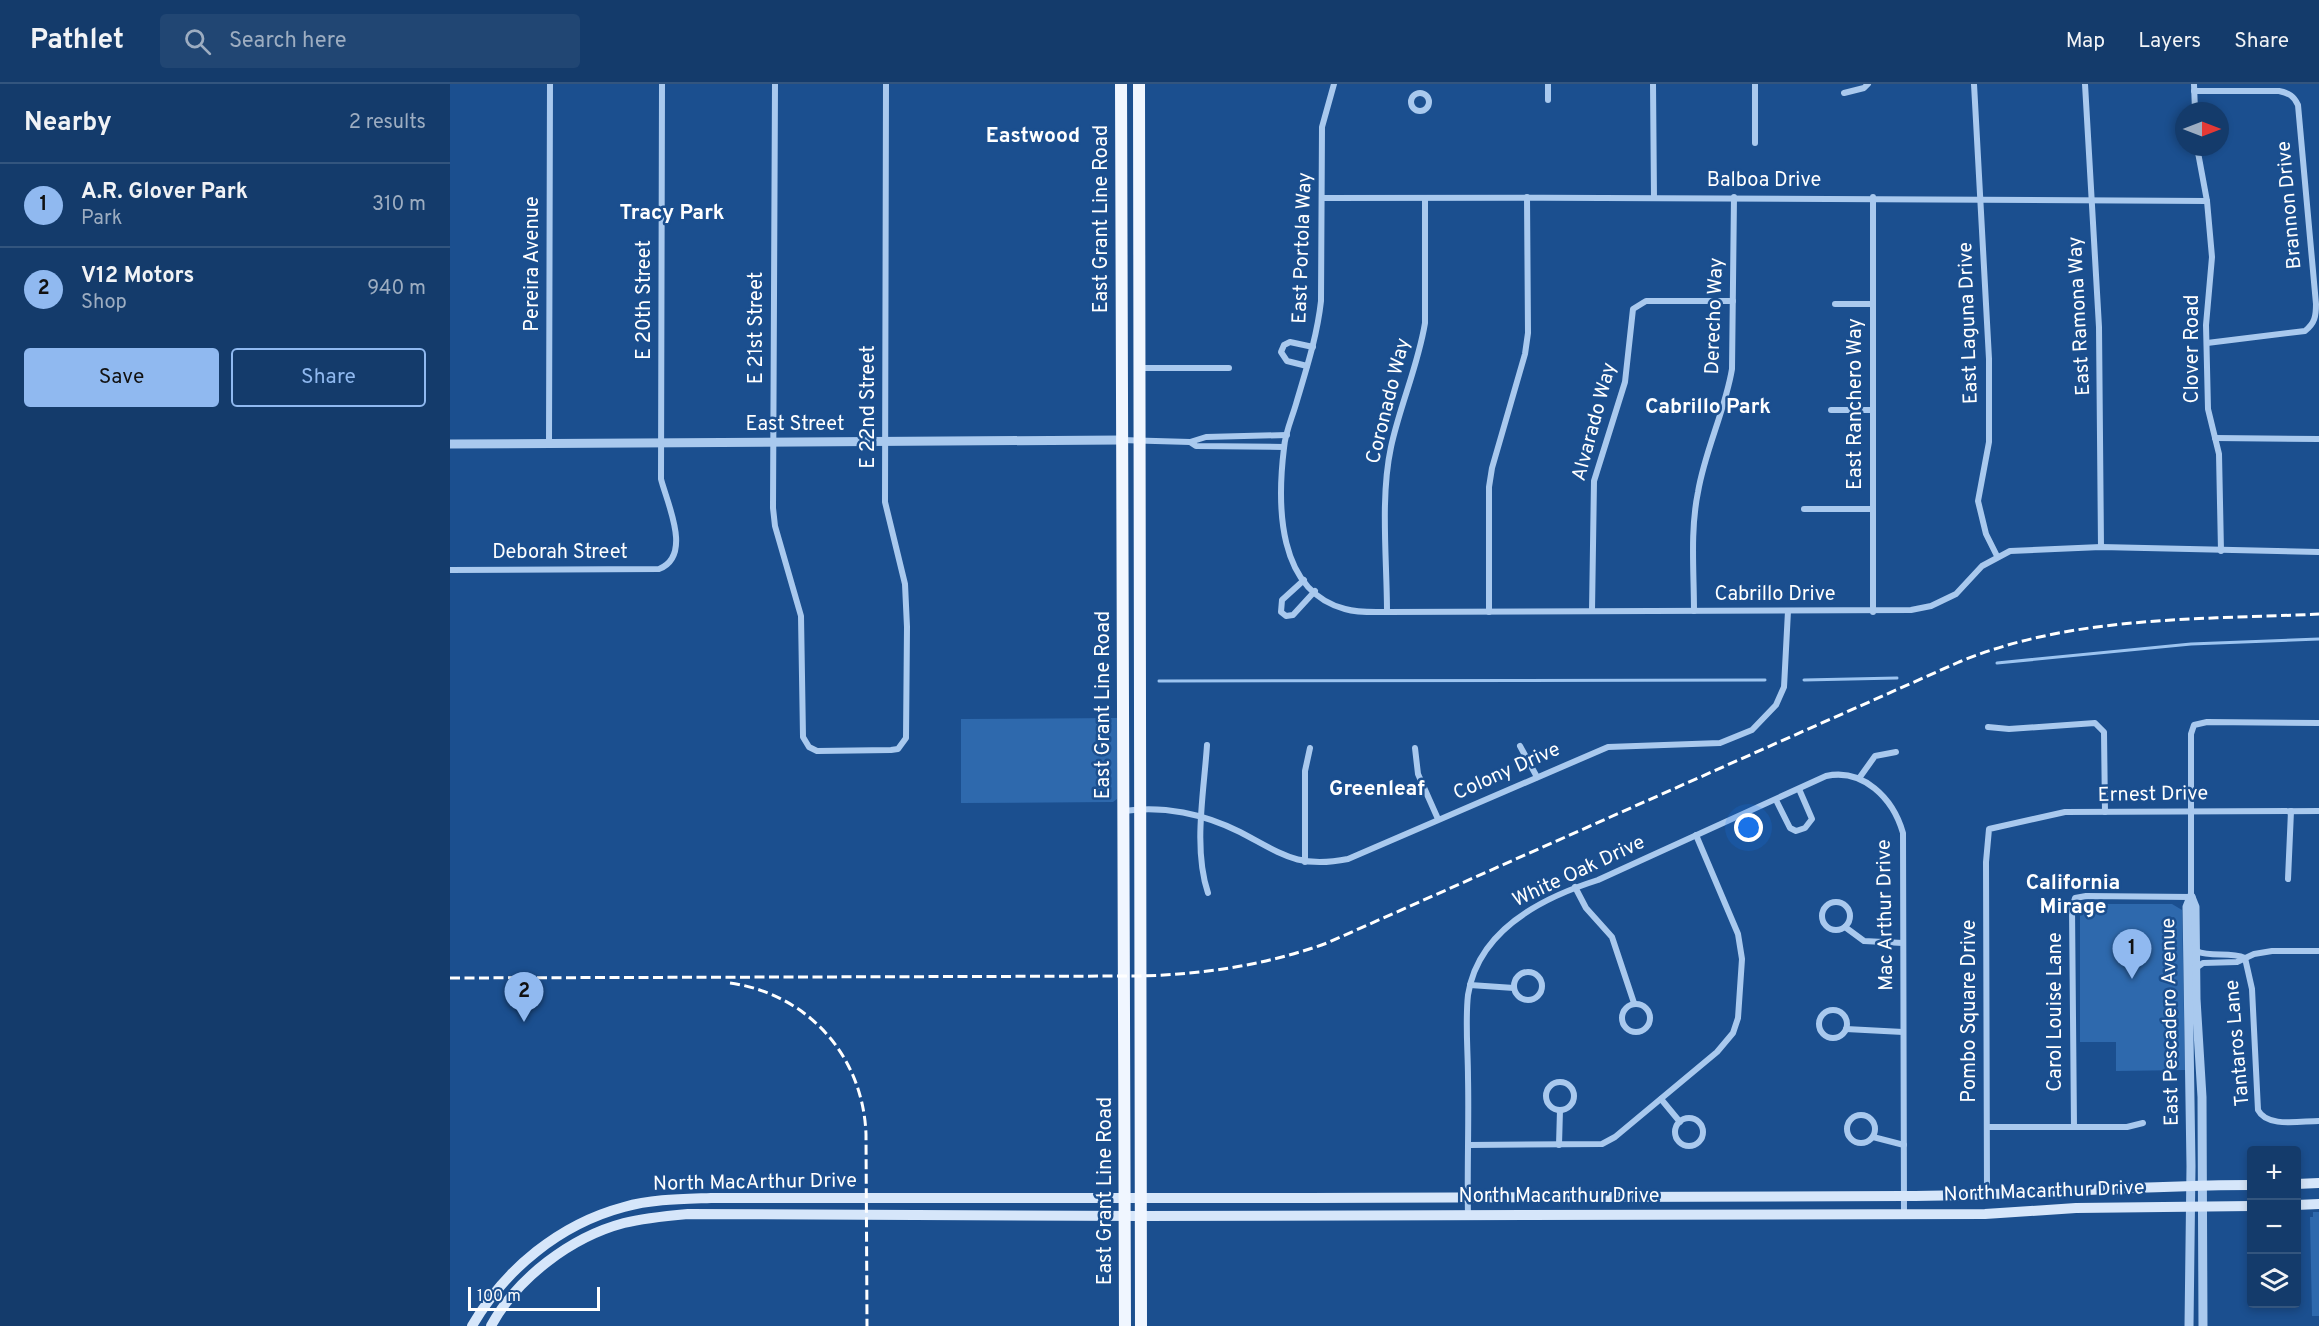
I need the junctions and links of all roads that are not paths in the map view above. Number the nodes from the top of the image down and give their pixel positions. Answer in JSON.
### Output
{"nodes":[{"id":1,"x":550,"y":84,"type":"edge"},
{"id":2,"x":662,"y":84,"type":"edge"},
{"id":3,"x":775,"y":84,"type":"edge"},
{"id":4,"x":886,"y":84,"type":"edge"},
{"id":5,"x":1121,"y":84,"type":"edge"},
{"id":6,"x":1139,"y":84,"type":"edge"},
{"id":7,"x":1334,"y":84,"type":"edge"},
{"id":8,"x":1426,"y":84,"type":"edge"},
{"id":9,"x":1548,"y":84,"type":"edge"},
{"id":10,"x":1653,"y":84,"type":"edge"},
{"id":11,"x":1755,"y":84,"type":"edge"},
{"id":12,"x":1868,"y":84,"type":"edge"},
{"id":13,"x":1974,"y":84,"type":"edge"},
{"id":14,"x":2085,"y":84,"type":"edge"},
{"id":15,"x":2194,"y":88,"type":"edge"},
{"id":16,"x":1423,"y":92,"type":"dead end"},
{"id":17,"x":1844,"y":93,"type":"dead end"},
{"id":18,"x":1548,"y":100,"type":"dead end"},
{"id":19,"x":1755,"y":143,"type":"dead end"},
{"id":20,"x":2199,"y":156,"type":"edge"},
{"id":21,"x":1527,"y":197,"type":"junction"},
{"id":22,"x":1654,"y":197,"type":"junction"},
{"id":23,"x":1734,"y":197,"type":"junction"},
{"id":24,"x":1873,"y":197,"type":"junction"},
{"id":25,"x":1322,"y":198,"type":"junction"},
{"id":26,"x":1425,"y":198,"type":"junction"},
{"id":27,"x":1979,"y":201,"type":"junction"},
{"id":28,"x":2091,"y":201,"type":"junction"},
{"id":29,"x":2207,"y":201,"type":"junction"},
{"id":30,"x":1733,"y":301,"type":"junction"},
{"id":31,"x":1835,"y":304,"type":"dead end"},
{"id":32,"x":1871,"y":304,"type":"junction"},
{"id":33,"x":2206,"y":343,"type":"junction"},
{"id":34,"x":1313,"y":347,"type":"junction"},
{"id":35,"x":1307,"y":366,"type":"junction"},
{"id":36,"x":1141,"y":368,"type":"junction"},
{"id":37,"x":1229,"y":368,"type":"dead end"},
{"id":38,"x":1831,"y":410,"type":"dead end"},
{"id":39,"x":1872,"y":410,"type":"junction"},
{"id":40,"x":1287,"y":435,"type":"junction"},
{"id":41,"x":2215,"y":438,"type":"junction"},
{"id":42,"x":2319,"y":439,"type":"edge"},
{"id":43,"x":1121,"y":440,"type":"junction"},
{"id":44,"x":1140,"y":441,"type":"junction"},
{"id":45,"x":886,"y":442,"type":"junction"},
{"id":46,"x":1190,"y":442,"type":"junction"},
{"id":47,"x":662,"y":443,"type":"junction"},
{"id":48,"x":773,"y":443,"type":"junction"},
{"id":49,"x":450,"y":444,"type":"edge"},
{"id":50,"x":549,"y":444,"type":"junction"},
{"id":51,"x":1284,"y":447,"type":"junction"},
{"id":52,"x":1804,"y":509,"type":"dead end"},
{"id":53,"x":1873,"y":509,"type":"junction"},
{"id":54,"x":2101,"y":548,"type":"junction"},
{"id":55,"x":2221,"y":552,"type":"junction"},
{"id":56,"x":2319,"y":552,"type":"edge"},
{"id":57,"x":1997,"y":556,"type":"junction"},
{"id":58,"x":669,"y":564,"type":"joint"},
{"id":59,"x":450,"y":570,"type":"edge"},
{"id":60,"x":1304,"y":580,"type":"junction"},
{"id":61,"x":1314,"y":591,"type":"junction"},
{"id":62,"x":1592,"y":611,"type":"junction"},
{"id":63,"x":1694,"y":611,"type":"junction"},
{"id":64,"x":1788,"y":611,"type":"junction"},
{"id":65,"x":1387,"y":612,"type":"junction"},
{"id":66,"x":1489,"y":612,"type":"junction"},
{"id":67,"x":1873,"y":612,"type":"junction"},
{"id":68,"x":2319,"y":723,"type":"edge"},
{"id":69,"x":1988,"y":727,"type":"dead end"},
{"id":70,"x":1207,"y":745,"type":"dead end"},
{"id":71,"x":1520,"y":746,"type":"dead end"},
{"id":72,"x":809,"y":747,"type":"joint"},
{"id":73,"x":1310,"y":748,"type":"dead end"},
{"id":74,"x":1414,"y":748,"type":"dead end"},
{"id":75,"x":1896,"y":752,"type":"dead end"},
{"id":76,"x":1537,"y":777,"type":"junction"},
{"id":77,"x":1860,"y":777,"type":"junction"},
{"id":78,"x":1799,"y":789,"type":"junction"},
{"id":79,"x":1776,"y":800,"type":"junction"},
{"id":80,"x":1141,"y":808,"type":"junction"},
{"id":81,"x":1124,"y":811,"type":"junction"},
{"id":82,"x":2193,"y":811,"type":"junction"},
{"id":83,"x":2291,"y":811,"type":"junction"},
{"id":84,"x":2319,"y":811,"type":"edge"},
{"id":85,"x":2105,"y":812,"type":"junction"},
{"id":86,"x":1202,"y":818,"type":"junction"},
{"id":87,"x":1438,"y":819,"type":"junction"},
{"id":88,"x":1989,"y":829,"type":"joint"},
{"id":89,"x":1696,"y":835,"type":"junction"},
{"id":90,"x":1305,"y":862,"type":"junction"},
{"id":91,"x":2288,"y":879,"type":"dead end"},
{"id":92,"x":1575,"y":887,"type":"junction"},
{"id":93,"x":1208,"y":893,"type":"dead end"},
{"id":94,"x":2191,"y":897,"type":"junction"},
{"id":95,"x":1845,"y":927,"type":"junction"},
{"id":96,"x":1903,"y":943,"type":"junction"},
{"id":97,"x":2196,"y":951,"type":"junction"},
{"id":98,"x":2319,"y":951,"type":"edge"},
{"id":99,"x":2245,"y":958,"type":"junction"},
{"id":100,"x":2196,"y":968,"type":"junction"},
{"id":101,"x":1470,"y":985,"type":"junction"},
{"id":102,"x":1514,"y":988,"type":"junction"},
{"id":103,"x":1634,"y":1003,"type":"junction"},
{"id":104,"x":1846,"y":1029,"type":"junction"},
{"id":105,"x":1903,"y":1032,"type":"junction"},
{"id":106,"x":1661,"y":1099,"type":"junction"},
{"id":107,"x":1560,"y":1110,"type":"junction"},
{"id":108,"x":2319,"y":1121,"type":"edge"},
{"id":109,"x":1680,"y":1122,"type":"junction"},
{"id":110,"x":2143,"y":1123,"type":"dead end"},
{"id":111,"x":2074,"y":1126,"type":"junction"},
{"id":112,"x":1987,"y":1127,"type":"junction"},
{"id":113,"x":1873,"y":1137,"type":"junction"},
{"id":114,"x":1559,"y":1144,"type":"junction"},
{"id":115,"x":1469,"y":1145,"type":"junction"},
{"id":116,"x":1904,"y":1145,"type":"junction"},
{"id":117,"x":2319,"y":1183,"type":"edge"},
{"id":118,"x":2301,"y":1184,"type":"edge"},
{"id":119,"x":2247,"y":1185,"type":"edge"},
{"id":120,"x":2190,"y":1186,"type":"junction"},
{"id":121,"x":2203,"y":1186,"type":"junction"},
{"id":122,"x":1987,"y":1194,"type":"junction"},
{"id":123,"x":1468,"y":1196,"type":"junction"},
{"id":124,"x":1904,"y":1196,"type":"junction"},
{"id":125,"x":941,"y":1199,"type":"joint"},
{"id":126,"x":1125,"y":1200,"type":"junction"},
{"id":127,"x":1141,"y":1200,"type":"junction"},
{"id":128,"x":2319,"y":1204,"type":"edge"},
{"id":129,"x":2301,"y":1205,"type":"edge"},
{"id":130,"x":2189,"y":1206,"type":"junction"},
{"id":131,"x":2203,"y":1206,"type":"junction"},
{"id":132,"x":2247,"y":1206,"type":"edge"},
{"id":133,"x":1904,"y":1214,"type":"junction"},
{"id":134,"x":866,"y":1215,"type":"joint"},
{"id":135,"x":1468,"y":1215,"type":"junction"},
{"id":136,"x":1125,"y":1216,"type":"junction"},
{"id":137,"x":1141,"y":1216,"type":"junction"},
{"id":138,"x":472,"y":1326,"type":"edge"},
{"id":139,"x":491,"y":1326,"type":"edge"},
{"id":140,"x":1125,"y":1326,"type":"edge"},
{"id":141,"x":1141,"y":1326,"type":"edge"},
{"id":142,"x":2189,"y":1326,"type":"edge"},
{"id":143,"x":2203,"y":1326,"type":"edge"}],
"edges":[{"from":1,"to":50,"type":"street","name":"Pereira Avenue"},
{"from":2,"to":47,"type":"street","name":"E 20th Street"},
{"from":3,"to":48,"type":"street","name":"E 21st Street"},
{"from":4,"to":45,"type":"street","name":"E 22nd Street"},
{"from":5,"to":43,"type":"main road","name":"East Grant Line Road"},
{"from":6,"to":36,"type":"main road","name":"East Grant Line Road"},
{"from":7,"to":25,"type":"street","name":"East Portola Way"},
{"from":8,"to":16,"type":"street"},
{"from":9,"to":18,"type":"street"},
{"from":10,"to":22,"type":"street"},
{"from":11,"to":19,"type":"street"},
{"from":12,"to":17,"type":"street"},
{"from":13,"to":27,"type":"street","name":"East Laguna Drive"},
{"from":14,"to":28,"type":"street","name":"East Ramona Way"},
{"from":15,"to":33,"type":"street","name":"Brannon Drive"},
{"from":20,"to":29,"type":"street","name":"Clover Road"},
{"from":21,"to":22,"type":"street","name":"Balboa Drive"},
{"from":21,"to":26,"type":"street","name":"Balboa Drive"},
{"from":21,"to":66,"type":"street"},
{"from":22,"to":23,"type":"street","name":"Balboa Drive"},
{"from":23,"to":24,"type":"street","name":"Balboa Drive"},
{"from":23,"to":30,"type":"street","name":"Derecho Way"},
{"from":24,"to":27,"type":"street","name":"Balboa Drive"},
{"from":24,"to":32,"type":"street","name":"East Ranchero Way"},
{"from":25,"to":26,"type":"street","name":"Balboa Drive"},
{"from":25,"to":34,"type":"street","name":"East Portola Way"},
{"from":26,"to":65,"type":"street","name":"Coronado Way"},
{"from":27,"to":28,"type":"street","name":"Balboa Drive"},
{"from":27,"to":57,"type":"street","name":"East Laguna Drive"},
{"from":28,"to":29,"type":"street","name":"Balboa Drive"},
{"from":28,"to":54,"type":"street","name":"East Ramona Way"},
{"from":29,"to":33,"type":"street","name":"Clover Road"},
{"from":30,"to":62,"type":"street","name":"Alvarado Way"},
{"from":30,"to":63,"type":"street","name":"Derecho Way"},
{"from":31,"to":32,"type":"street"},
{"from":32,"to":39,"type":"street","name":"East Ranchero Way"},
{"from":33,"to":41,"type":"street","name":"Clover Road"},
{"from":34,"to":35,"type":"street","name":"East Portola Way"},
{"from":34,"to":35,"type":"street"},
{"from":35,"to":40,"type":"street","name":"East Portola Way"},
{"from":36,"to":37,"type":"street"},
{"from":36,"to":44,"type":"main road","name":"East Grant Line Road"},
{"from":38,"to":39,"type":"street"},
{"from":39,"to":53,"type":"street","name":"East Ranchero Way"},
{"from":40,"to":46,"type":"street"},
{"from":40,"to":51,"type":"street","name":"East Portola Way"},
{"from":41,"to":42,"type":"street"},
{"from":41,"to":55,"type":"street","name":"Clover Road"},
{"from":43,"to":44,"type":"street","name":"East Street"},
{"from":43,"to":45,"type":"street","name":"East Street"},
{"from":43,"to":81,"type":"main road","name":"East Grant Line Road"},
{"from":44,"to":46,"type":"street","name":"East Street"},
{"from":44,"to":80,"type":"main road","name":"East Grant Line Road"},
{"from":45,"to":48,"type":"street","name":"East Street"},
{"from":45,"to":72,"type":"street","name":"E 22nd Street"},
{"from":46,"to":51,"type":"street"},
{"from":47,"to":48,"type":"street","name":"East Street"},
{"from":47,"to":50,"type":"street","name":"East Street"},
{"from":47,"to":58,"type":"street","name":"E 20th Street"},
{"from":48,"to":72,"type":"street","name":"E 21st Street"},
{"from":49,"to":50,"type":"street","name":"East Street"},
{"from":51,"to":60,"type":"street","name":"East Portola Way"},
{"from":52,"to":53,"type":"street"},
{"from":53,"to":67,"type":"street","name":"East Ranchero Way"},
{"from":54,"to":55,"type":"street","name":"Cabrillo Drive"},
{"from":54,"to":57,"type":"street","name":"Cabrillo Drive"},
{"from":55,"to":56,"type":"street","name":"Cabrillo Drive"},
{"from":57,"to":67,"type":"street","name":"Cabrillo Drive"},
{"from":58,"to":59,"type":"street","name":"Deborah Street"},
{"from":60,"to":61,"type":"street","name":"Cabrillo Drive"},
{"from":60,"to":61,"type":"street"},
{"from":61,"to":65,"type":"street","name":"Cabrillo Drive"},
{"from":62,"to":63,"type":"street","name":"Cabrillo Drive"},
{"from":62,"to":66,"type":"street","name":"Cabrillo Drive"},
{"from":63,"to":64,"type":"street","name":"Cabrillo Drive"},
{"from":64,"to":67,"type":"street","name":"Cabrillo Drive"},
{"from":64,"to":76,"type":"street","name":"Colony Drive"},
{"from":65,"to":66,"type":"street","name":"Cabrillo Drive"},
{"from":68,"to":82,"type":"street"},
{"from":69,"to":85,"type":"street"},
{"from":70,"to":86,"type":"street"},
{"from":71,"to":76,"type":"street"},
{"from":73,"to":90,"type":"street"},
{"from":74,"to":87,"type":"street"},
{"from":75,"to":77,"type":"street"},
{"from":76,"to":87,"type":"street","name":"Colony Drive"},
{"from":77,"to":78,"type":"street","name":"White Oak Drive"},
{"from":77,"to":96,"type":"street","name":"Mac Arthur Drive"},
{"from":78,"to":79,"type":"street","name":"White Oak Drive"},
{"from":78,"to":79,"type":"street"},
{"from":79,"to":89,"type":"street","name":"White Oak Drive"},
{"from":80,"to":81,"type":"street","name":"Colony Drive"},
{"from":80,"to":86,"type":"street","name":"Colony Drive"},
{"from":80,"to":127,"type":"main road","name":"East Grant Line Road"},
{"from":81,"to":126,"type":"main road","name":"East Grant Line Road"},
{"from":82,"to":83,"type":"street","name":"Ernest Drive"},
{"from":82,"to":85,"type":"street","name":"Ernest Drive"},
{"from":82,"to":94,"type":"street"},
{"from":83,"to":84,"type":"street","name":"Ernest Drive"},
{"from":83,"to":91,"type":"street"},
{"from":85,"to":88,"type":"street","name":"Ernest Drive"},
{"from":86,"to":90,"type":"street","name":"Colony Drive"},
{"from":86,"to":93,"type":"street"},
{"from":87,"to":90,"type":"street","name":"Colony Drive"},
{"from":88,"to":112,"type":"street","name":"Pombo Square Drive"},
{"from":89,"to":92,"type":"street","name":"White Oak Drive"},
{"from":89,"to":106,"type":"street"},
{"from":92,"to":101,"type":"street","name":"White Oak Drive"},
{"from":92,"to":103,"type":"street"},
{"from":94,"to":97,"type":"street","name":"East Pescadero Avenue"},
{"from":94,"to":111,"type":"street","name":"Carol Louise Lane"},
{"from":94,"to":120,"type":"street","name":"East Pescadero Avenue"},
{"from":95,"to":95,"type":"street"},
{"from":95,"to":96,"type":"street"},
{"from":96,"to":105,"type":"street","name":"Mac Arthur Drive"},
{"from":97,"to":99,"type":"street"},
{"from":97,"to":100,"type":"street","name":"East Pescadero Avenue"},
{"from":98,"to":99,"type":"street"},
{"from":99,"to":100,"type":"street"},
{"from":99,"to":108,"type":"street","name":"Tantaros Lane"},
{"from":100,"to":121,"type":"street","name":"East Pescadero Avenue"},
{"from":101,"to":102,"type":"street"},
{"from":101,"to":115,"type":"street","name":"White Oak Drive"},
{"from":102,"to":102,"type":"street"},
{"from":103,"to":103,"type":"street"},
{"from":104,"to":104,"type":"street"},
{"from":104,"to":105,"type":"street"},
{"from":105,"to":116,"type":"street","name":"Mac Arthur Drive"},
{"from":106,"to":109,"type":"street"},
{"from":106,"to":114,"type":"street"},
{"from":107,"to":107,"type":"street"},
{"from":107,"to":114,"type":"street"},
{"from":109,"to":109,"type":"street"},
{"from":110,"to":111,"type":"street"},
{"from":111,"to":112,"type":"street"},
{"from":112,"to":122,"type":"street","name":"Pombo Square Drive"},
{"from":113,"to":113,"type":"street"},
{"from":113,"to":116,"type":"street"},
{"from":114,"to":115,"type":"street"},
{"from":115,"to":123,"type":"street","name":"White Oak Drive"},
{"from":116,"to":124,"type":"street","name":"Mac Arthur Drive"},
{"from":117,"to":118,"type":"main road"},
{"from":119,"to":121,"type":"main road","name":"North Macarthur Drive"},
{"from":120,"to":121,"type":"main road","name":"North Macarthur Drive"},
{"from":120,"to":122,"type":"main road","name":"North Macarthur Drive"},
{"from":120,"to":130,"type":"street","name":"East Pescadero Avenue"},
{"from":121,"to":131,"type":"street","name":"East Pescadero Avenue"},
{"from":122,"to":124,"type":"main road","name":"North Macarthur Drive"},
{"from":123,"to":124,"type":"main road","name":"North Macarthur Drive"},
{"from":123,"to":127,"type":"main road","name":"North Macarthur Drive"},
{"from":123,"to":135,"type":"street","name":"White Oak Drive"},
{"from":124,"to":133,"type":"street","name":"Mac Arthur Drive"},
{"from":125,"to":126,"type":"main road","name":"North Macarthur Drive"},
{"from":125,"to":138,"type":"main road","name":"North MacArthur Drive"},
{"from":126,"to":127,"type":"main road","name":"North Macarthur Drive"},
{"from":126,"to":136,"type":"main road","name":"East Grant Line Road"},
{"from":127,"to":137,"type":"main road","name":"East Grant Line Road"},
{"from":128,"to":129,"type":"main road"},
{"from":130,"to":131,"type":"main road","name":"North Macarthur Drive"},
{"from":130,"to":133,"type":"main road","name":"North Macarthur Drive"},
{"from":130,"to":142,"type":"street","name":"East Pescadero Avenue"},
{"from":131,"to":132,"type":"main road","name":"North Macarthur Drive"},
{"from":131,"to":143,"type":"street","name":"East Pescadero Avenue"},
{"from":133,"to":135,"type":"main road","name":"North Macarthur Drive"},
{"from":134,"to":136,"type":"main road","name":"North Macarthur Drive"},
{"from":134,"to":139,"type":"main road","name":"North MacArthur Drive"},
{"from":135,"to":137,"type":"main road","name":"North Macarthur Drive"},
{"from":136,"to":137,"type":"main road","name":"North Macarthur Drive"},
{"from":136,"to":140,"type":"main road","name":"East Grant Line Road"},
{"from":137,"to":141,"type":"main road","name":"East Grant Line Road"}]}
